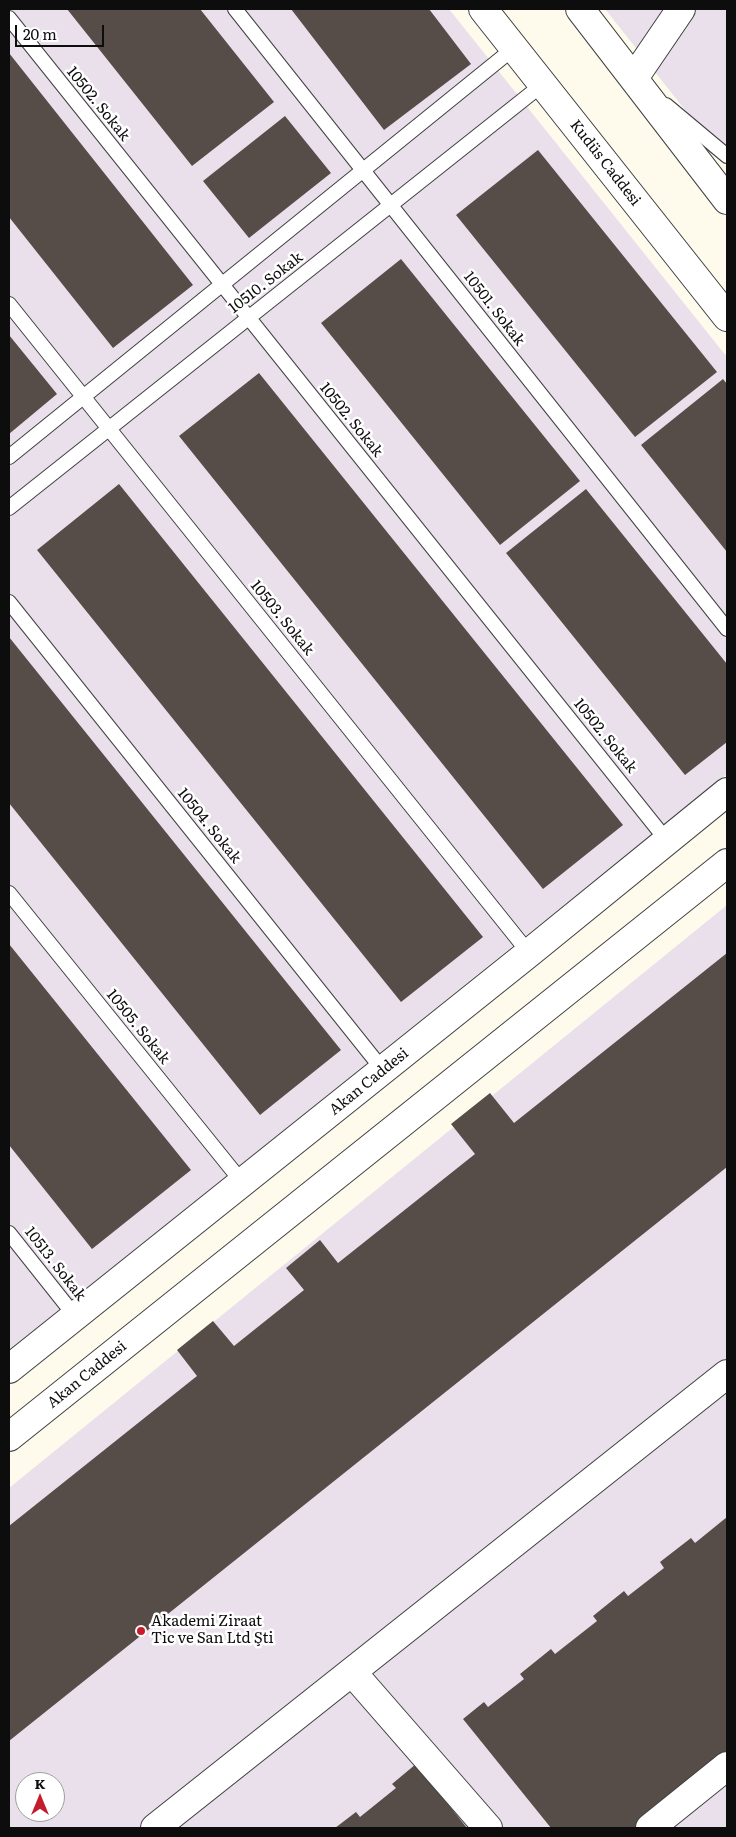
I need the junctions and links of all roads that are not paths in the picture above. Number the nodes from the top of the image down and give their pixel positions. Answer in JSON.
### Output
{"nodes":[{"id":1,"x":235,"y":9,"type":"edge"},
{"id":2,"x":483,"y":9,"type":"edge"},
{"id":3,"x":580,"y":9,"type":"edge"},
{"id":4,"x":681,"y":9,"type":"edge"},
{"id":5,"x":9,"y":18,"type":"edge"},
{"id":6,"x":514,"y":48,"type":"junction"},
{"id":7,"x":634,"y":78,"type":"junction"},
{"id":8,"x":543,"y":84,"type":"junction"},
{"id":9,"x":727,"y":156,"type":"edge"},
{"id":10,"x":363,"y":171,"type":"junction"},
{"id":11,"x":727,"y":200,"type":"edge"},
{"id":12,"x":391,"y":205,"type":"junction"},
{"id":13,"x":222,"y":284,"type":"junction"},
{"id":14,"x":9,"y":304,"type":"edge"},
{"id":15,"x":727,"y":317,"type":"edge"},
{"id":16,"x":249,"y":318,"type":"junction"},
{"id":17,"x":83,"y":397,"type":"junction"},
{"id":18,"x":109,"y":428,"type":"junction"},
{"id":19,"x":9,"y":457,"type":"edge"},
{"id":20,"x":9,"y":508,"type":"edge"},
{"id":21,"x":9,"y":602,"type":"edge"},
{"id":22,"x":727,"y":629,"type":"edge"},
{"id":23,"x":727,"y":792,"type":"edge"},
{"id":24,"x":668,"y":842,"type":"junction"},
{"id":25,"x":727,"y":863,"type":"edge"},
{"id":26,"x":9,"y":893,"type":"edge"},
{"id":27,"x":529,"y":953,"type":"junction"},
{"id":28,"x":383,"y":1070,"type":"junction"},
{"id":29,"x":242,"y":1182,"type":"junction"},
{"id":30,"x":9,"y":1232,"type":"edge"},
{"id":31,"x":75,"y":1316,"type":"junction"},
{"id":32,"x":9,"y":1369,"type":"edge"},
{"id":33,"x":727,"y":1374,"type":"edge"},
{"id":34,"x":9,"y":1437,"type":"edge"},
{"id":35,"x":352,"y":1672,"type":"junction"},
{"id":36,"x":727,"y":1766,"type":"edge"},
{"id":37,"x":155,"y":1828,"type":"edge"},
{"id":38,"x":488,"y":1828,"type":"edge"},
{"id":39,"x":650,"y":1828,"type":"edge"}],
"edges":[{"from":1,"to":10,"type":"lane","name":"10501. Sokak"},
{"from":2,"to":6,"type":"street","name":"Kudüs Caddesi"},
{"from":3,"to":7,"type":"street"},
{"from":4,"to":7,"type":"street"},
{"from":5,"to":13,"type":"lane","name":"10502. Sokak"},
{"from":6,"to":8,"type":"street","name":"Kudüs Caddesi"},
{"from":6,"to":10,"type":"lane","name":"10510. Sokak"},
{"from":7,"to":9,"type":"lane"},
{"from":7,"to":11,"type":"street"},
{"from":8,"to":12,"type":"lane","name":"10510. Sokak"},
{"from":8,"to":15,"type":"street","name":"Kudüs Caddesi"},
{"from":10,"to":12,"type":"lane","name":"10501. Sokak"},
{"from":10,"to":13,"type":"lane","name":"10510. Sokak"},
{"from":12,"to":16,"type":"lane","name":"10510. Sokak"},
{"from":12,"to":22,"type":"lane","name":"10501. Sokak"},
{"from":13,"to":16,"type":"lane","name":"10502. Sokak"},
{"from":13,"to":17,"type":"lane","name":"10510. Sokak"},
{"from":14,"to":17,"type":"lane","name":"10503. Sokak"},
{"from":16,"to":18,"type":"lane","name":"10510. Sokak"},
{"from":16,"to":24,"type":"lane","name":"10502. Sokak"},
{"from":17,"to":18,"type":"lane","name":"10503. Sokak"},
{"from":17,"to":19,"type":"lane","name":"10510. Sokak"},
{"from":18,"to":20,"type":"lane","name":"10510. Sokak"},
{"from":18,"to":27,"type":"lane","name":"10503. Sokak"},
{"from":21,"to":28,"type":"lane","name":"10504. Sokak"},
{"from":23,"to":24,"type":"street","name":"Akan Caddesi"},
{"from":24,"to":27,"type":"street","name":"Akan Caddesi"},
{"from":25,"to":34,"type":"street","name":"Akan Caddesi"},
{"from":26,"to":29,"type":"lane","name":"10505. Sokak"},
{"from":27,"to":28,"type":"street","name":"Akan Caddesi"},
{"from":28,"to":29,"type":"street","name":"Akan Caddesi"},
{"from":29,"to":31,"type":"street","name":"Akan Caddesi"},
{"from":30,"to":31,"type":"lane","name":"10513. Sokak"},
{"from":31,"to":32,"type":"street","name":"Akan Caddesi"},
{"from":33,"to":35,"type":"street"},
{"from":35,"to":37,"type":"street"},
{"from":35,"to":38,"type":"street"},
{"from":36,"to":39,"type":"street"}]}
